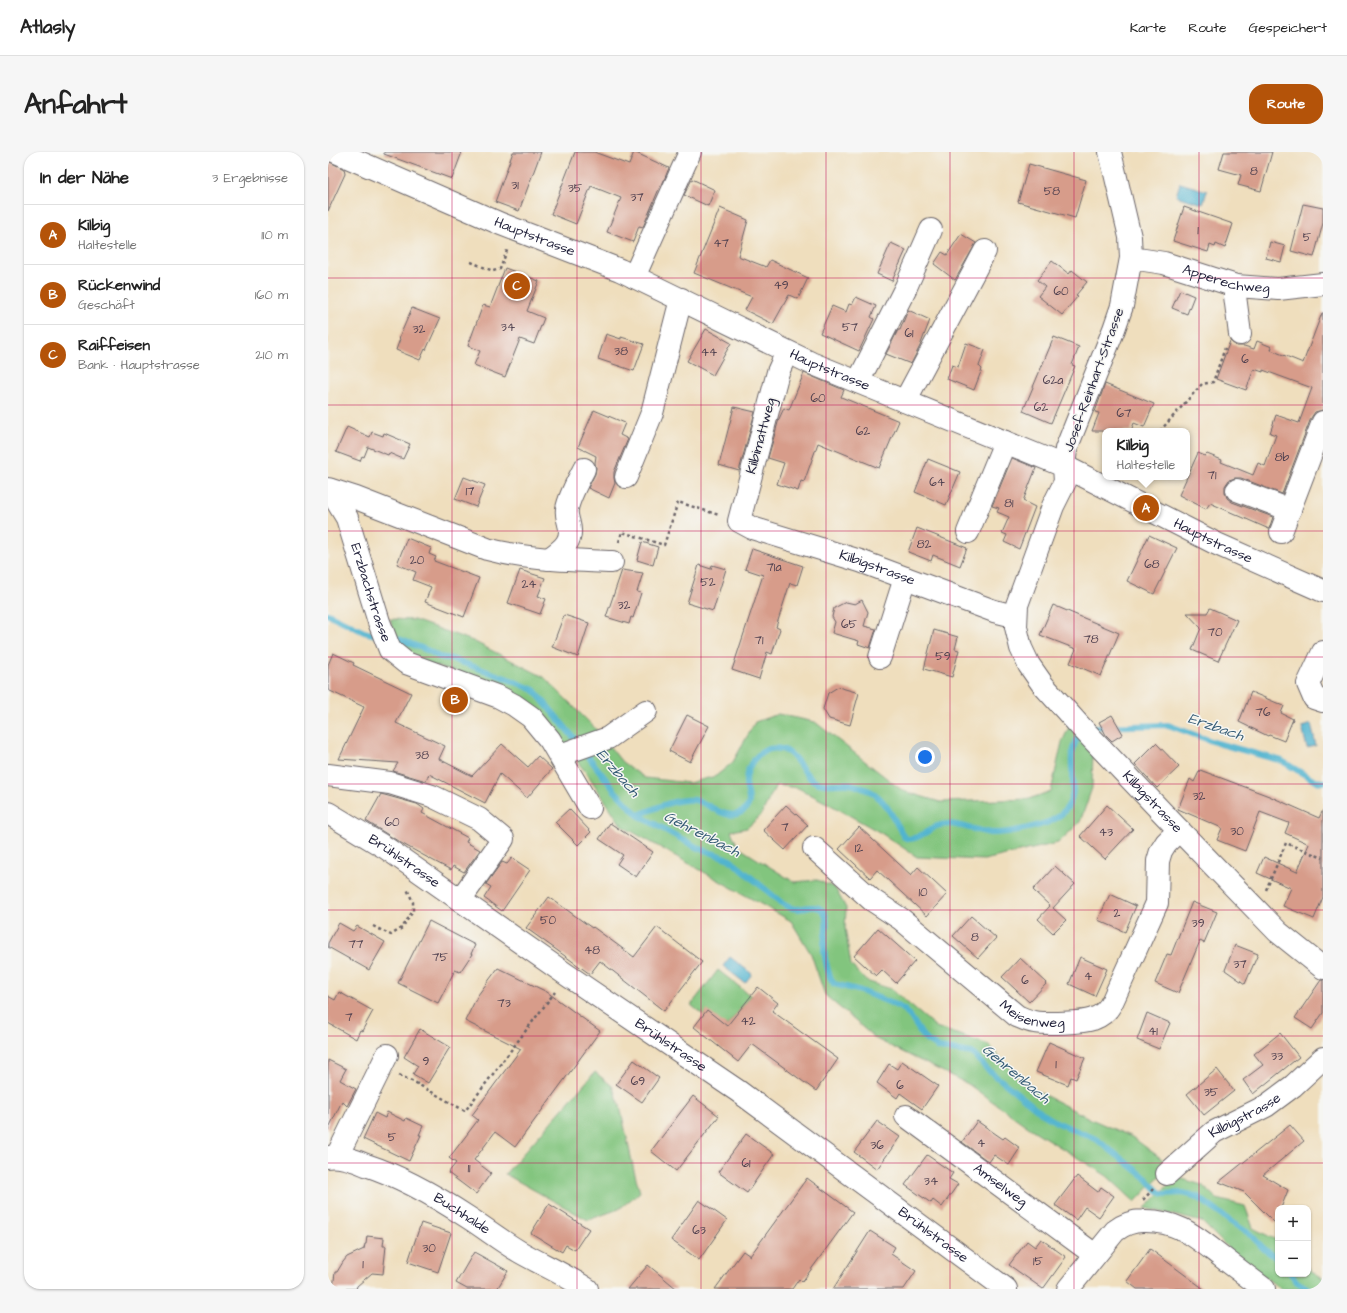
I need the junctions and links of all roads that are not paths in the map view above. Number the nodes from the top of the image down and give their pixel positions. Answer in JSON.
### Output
{"nodes":[{"id":1,"x":336,"y":152,"type":"edge"},
{"id":2,"x":690,"y":152,"type":"edge"},
{"id":3,"x":1110,"y":152,"type":"edge"},
{"id":4,"x":931,"y":230,"type":"dead end"},
{"id":5,"x":985,"y":251,"type":"dead end"},
{"id":6,"x":1131,"y":258,"type":"junction"},
{"id":7,"x":634,"y":277,"type":"junction"},
{"id":8,"x":1323,"y":284,"type":"edge"},
{"id":9,"x":1236,"y":286,"type":"junction"},
{"id":10,"x":681,"y":299,"type":"junction"},
{"id":11,"x":1240,"y":334,"type":"road end"},
{"id":12,"x":787,"y":352,"type":"junction"},
{"id":13,"x":858,"y":382,"type":"junction"},
{"id":14,"x":905,"y":401,"type":"junction"},
{"id":15,"x":1323,"y":422,"type":"edge"},
{"id":16,"x":1005,"y":442,"type":"junction"},
{"id":17,"x":1064,"y":466,"type":"junction"},
{"id":18,"x":584,"y":469,"type":"dead end"},
{"id":19,"x":626,"y":477,"type":"dead end"},
{"id":20,"x":329,"y":489,"type":"edge"},
{"id":21,"x":1237,"y":490,"type":"dead end"},
{"id":22,"x":1290,"y":510,"type":"junction"},
{"id":23,"x":739,"y":521,"type":"joint"},
{"id":24,"x":968,"y":532,"type":"dead end"},
{"id":25,"x":1281,"y":532,"type":"dead end"},
{"id":26,"x":549,"y":559,"type":"junction"},
{"id":27,"x":612,"y":562,"type":"road end"},
{"id":28,"x":905,"y":578,"type":"junction"},
{"id":29,"x":1323,"y":592,"type":"edge"},
{"id":30,"x":1016,"y":614,"type":"junction"},
{"id":31,"x":1323,"y":652,"type":"edge"},
{"id":32,"x":880,"y":657,"type":"dead end"},
{"id":33,"x":1323,"y":701,"type":"edge"},
{"id":34,"x":646,"y":711,"type":"dead end"},
{"id":35,"x":574,"y":750,"type":"junction"},
{"id":36,"x":328,"y":775,"type":"edge"},
{"id":37,"x":590,"y":808,"type":"dead end"},
{"id":38,"x":328,"y":813,"type":"edge"},
{"id":39,"x":1179,"y":830,"type":"junction"},
{"id":40,"x":814,"y":848,"type":"dead end"},
{"id":41,"x":460,"y":900,"type":"junction"},
{"id":42,"x":1323,"y":968,"type":"edge"},
{"id":43,"x":1323,"y":1058,"type":"edge"},
{"id":44,"x":384,"y":1061,"type":"road end"},
{"id":45,"x":906,"y":1116,"type":"dead end"},
{"id":46,"x":332,"y":1156,"type":"edge"},
{"id":47,"x":1167,"y":1174,"type":"dead end"},
{"id":48,"x":1095,"y":1256,"type":"junction"},
{"id":49,"x":587,"y":1289,"type":"edge"},
{"id":50,"x":1006,"y":1289,"type":"edge"},
{"id":51,"x":1068,"y":1289,"type":"edge"},
{"id":52,"x":1264,"y":1289,"type":"edge"}],
"edges":[{"from":1,"to":7,"type":"street","name":"Hauptstrasse"},
{"from":2,"to":7,"type":"street"},
{"from":3,"to":6,"type":"street","name":"Josef-Reinhart-Strasse"},
{"from":4,"to":13,"type":"street"},
{"from":5,"to":14,"type":"street"},
{"from":6,"to":9,"type":"street","name":"Apperechweg"},
{"from":6,"to":17,"type":"street","name":"Josef-Reinhart-Strasse"},
{"from":7,"to":10,"type":"street","name":"Hauptstrasse"},
{"from":8,"to":9,"type":"street","name":"Apperechweg"},
{"from":9,"to":11,"type":"street"},
{"from":10,"to":12,"type":"street","name":"Hauptstrasse"},
{"from":10,"to":19,"type":"street"},
{"from":12,"to":13,"type":"street","name":"Hauptstrasse"},
{"from":12,"to":23,"type":"street","name":"Kilbimattweg"},
{"from":13,"to":14,"type":"street","name":"Hauptstrasse"},
{"from":14,"to":16,"type":"street","name":"Hauptstrasse"},
{"from":15,"to":22,"type":"street"},
{"from":16,"to":17,"type":"street","name":"Hauptstrasse"},
{"from":16,"to":24,"type":"street"},
{"from":17,"to":29,"type":"street","name":"Hauptstrasse"},
{"from":17,"to":30,"type":"street","name":"Kilbigstrasse"},
{"from":18,"to":26,"type":"street"},
{"from":20,"to":26,"type":"street","name":"Erzbachstrasse"},
{"from":20,"to":35,"type":"street","name":"Erzbachstrasse"},
{"from":21,"to":22,"type":"street"},
{"from":22,"to":25,"type":"street"},
{"from":23,"to":28,"type":"street","name":"Kilbigstrasse"},
{"from":26,"to":27,"type":"street","name":"Erzbachstrasse"},
{"from":28,"to":30,"type":"street","name":"Kilbigstrasse"},
{"from":28,"to":32,"type":"street"},
{"from":30,"to":39,"type":"street","name":"Kilbigstrasse"},
{"from":31,"to":33,"type":"street"},
{"from":34,"to":35,"type":"street"},
{"from":35,"to":37,"type":"street","name":"Erzbachstrasse"},
{"from":36,"to":41,"type":"street"},
{"from":38,"to":41,"type":"street","name":"Brühlstrasse"},
{"from":39,"to":40,"type":"street","name":"Meisenweg"},
{"from":39,"to":42,"type":"street","name":"Kilbigstrasse"},
{"from":41,"to":50,"type":"street","name":"Brühlstrasse"},
{"from":43,"to":47,"type":"street","name":"Kilbigstrasse"},
{"from":44,"to":46,"type":"street"},
{"from":45,"to":48,"type":"street","name":"Amselweg"},
{"from":46,"to":49,"type":"street","name":"Buchhalde"},
{"from":48,"to":51,"type":"street"},
{"from":48,"to":52,"type":"street"}]}
